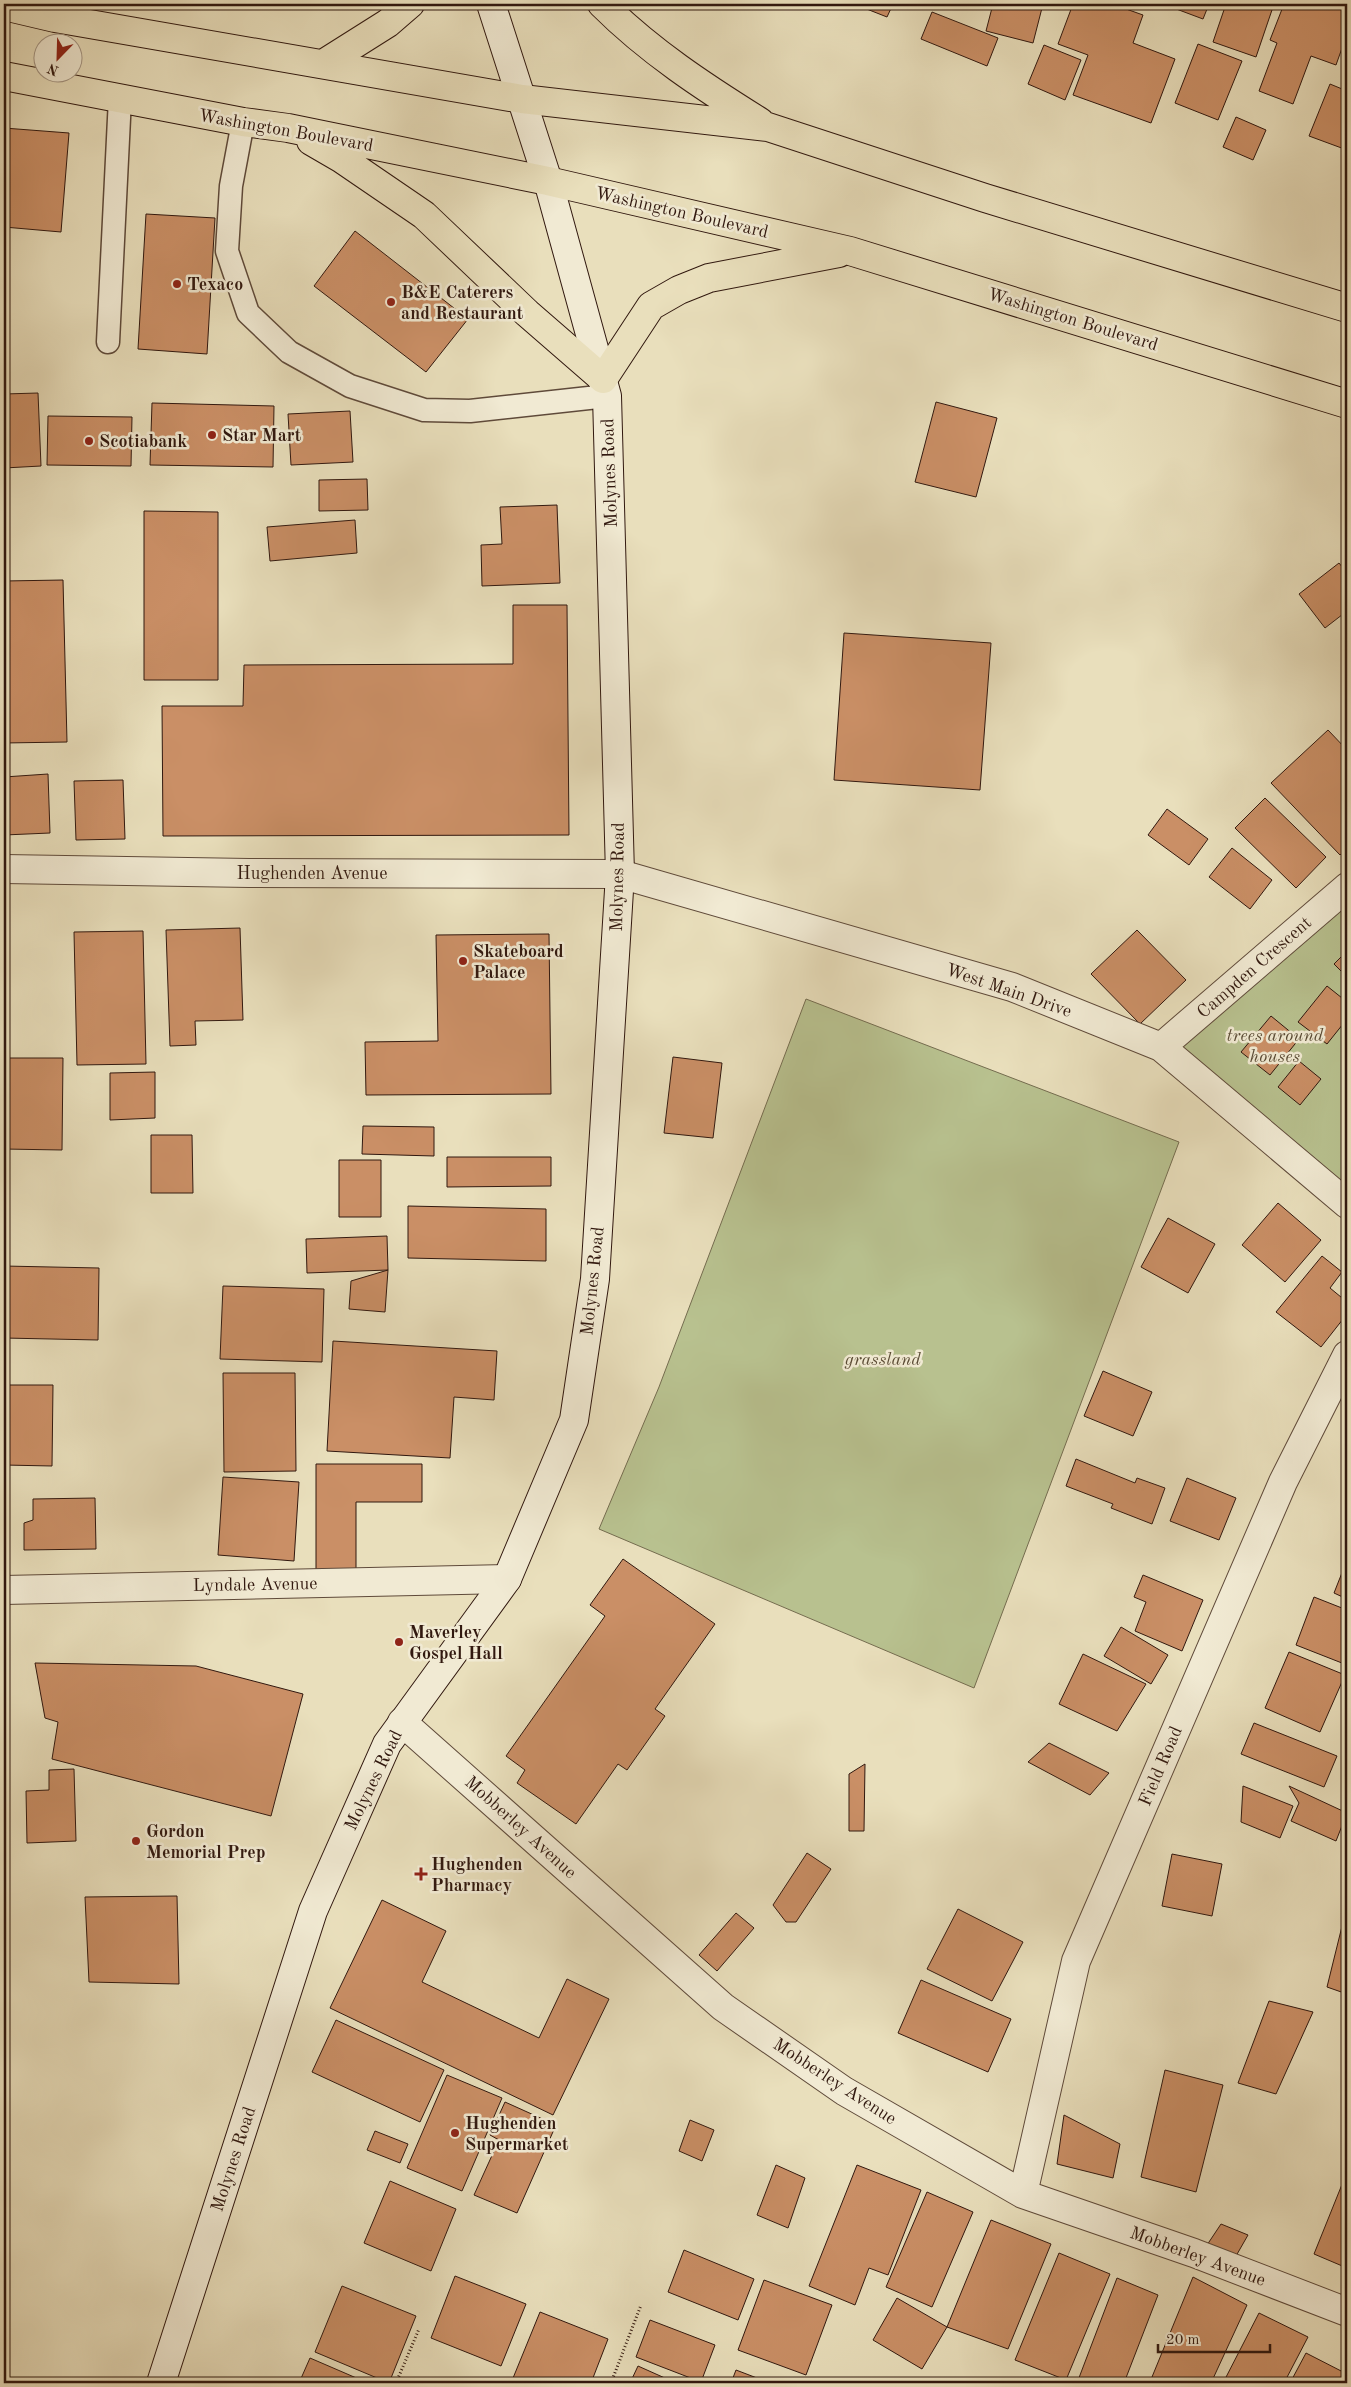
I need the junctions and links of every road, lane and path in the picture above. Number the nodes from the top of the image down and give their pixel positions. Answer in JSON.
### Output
{"nodes":[{"id":1,"x":410,"y":4,"type":"edge"},
{"id":2,"x":491,"y":4,"type":"edge"},
{"id":3,"x":512,"y":4,"type":"edge"},
{"id":4,"x":602,"y":4,"type":"edge"},
{"id":5,"x":4,"y":6,"type":"edge"},
{"id":6,"x":323,"y":64,"type":"junction"},
{"id":7,"x":4,"y":76,"type":"edge"},
{"id":8,"x":120,"y":98,"type":"junction"},
{"id":9,"x":522,"y":99,"type":"junction"},
{"id":10,"x":243,"y":122,"type":"junction"},
{"id":11,"x":768,"y":127,"type":"junction"},
{"id":12,"x":288,"y":128,"type":"junction"},
{"id":13,"x":548,"y":182,"type":"junction"},
{"id":14,"x":850,"y":251,"type":"junction"},
{"id":15,"x":1347,"y":308,"type":"edge"},
{"id":16,"x":108,"y":342,"type":"dead end"},
{"id":17,"x":605,"y":388,"type":"junction"},
{"id":18,"x":1347,"y":404,"type":"edge"},
{"id":19,"x":4,"y":869,"type":"edge"},
{"id":20,"x":620,"y":874,"type":"junction"},
{"id":21,"x":1347,"y":887,"type":"edge"},
{"id":22,"x":1161,"y":1047,"type":"junction"},
{"id":23,"x":1347,"y":1204,"type":"edge"},
{"id":24,"x":1347,"y":1355,"type":"edge"},
{"id":25,"x":507,"y":1579,"type":"junction"},
{"id":26,"x":4,"y":1590,"type":"edge"},
{"id":27,"x":402,"y":1722,"type":"junction"},
{"id":28,"x":1023,"y":2194,"type":"junction"},
{"id":29,"x":641,"y":2305,"type":"dead end"},
{"id":30,"x":1347,"y":2312,"type":"edge"},
{"id":31,"x":419,"y":2329,"type":"dead end"},
{"id":32,"x":161,"y":2383,"type":"edge"},
{"id":33,"x":396,"y":2383,"type":"edge"},
{"id":34,"x":611,"y":2383,"type":"edge"}],
"edges":[{"from":1,"to":6,"type":"highway"},
{"from":2,"to":9,"type":"street","name":"Molynes Road"},
{"from":3,"to":9,"type":"street","name":"Molynes Road"},
{"from":4,"to":11,"type":"highway"},
{"from":5,"to":6,"type":"highway"},
{"from":6,"to":9,"type":"highway"},
{"from":7,"to":8,"type":"highway","name":"Washington Boulevard"},
{"from":8,"to":10,"type":"highway","name":"Washington Boulevard"},
{"from":8,"to":16,"type":"lane"},
{"from":9,"to":11,"type":"highway"},
{"from":9,"to":13,"type":"street","name":"Molynes Road"},
{"from":10,"to":12,"type":"highway","name":"Washington Boulevard"},
{"from":10,"to":17,"type":"lane"},
{"from":11,"to":15,"type":"highway"},
{"from":12,"to":13,"type":"highway","name":"Washington Boulevard"},
{"from":12,"to":17,"type":"highway"},
{"from":13,"to":14,"type":"highway","name":"Washington Boulevard"},
{"from":13,"to":17,"type":"street","name":"Molynes Road"},
{"from":14,"to":17,"type":"highway"},
{"from":14,"to":18,"type":"highway","name":"Washington Boulevard"},
{"from":17,"to":20,"type":"street","name":"Molynes Road"},
{"from":19,"to":20,"type":"street","name":"Hughenden Avenue"},
{"from":20,"to":22,"type":"street","name":"West Main Drive"},
{"from":20,"to":25,"type":"street","name":"Molynes Road"},
{"from":21,"to":22,"type":"street","name":"Campden Crescent"},
{"from":22,"to":23,"type":"street","name":"West Main Drive"},
{"from":24,"to":28,"type":"street","name":"Field Road"},
{"from":25,"to":26,"type":"street","name":"Lyndale Avenue"},
{"from":25,"to":27,"type":"street","name":"Molynes Road"},
{"from":27,"to":28,"type":"street","name":"Mobberley Avenue"},
{"from":27,"to":32,"type":"street","name":"Molynes Road"},
{"from":28,"to":30,"type":"street","name":"Mobberley Avenue"},
{"from":29,"to":34,"type":"path"},
{"from":31,"to":33,"type":"path"}]}
